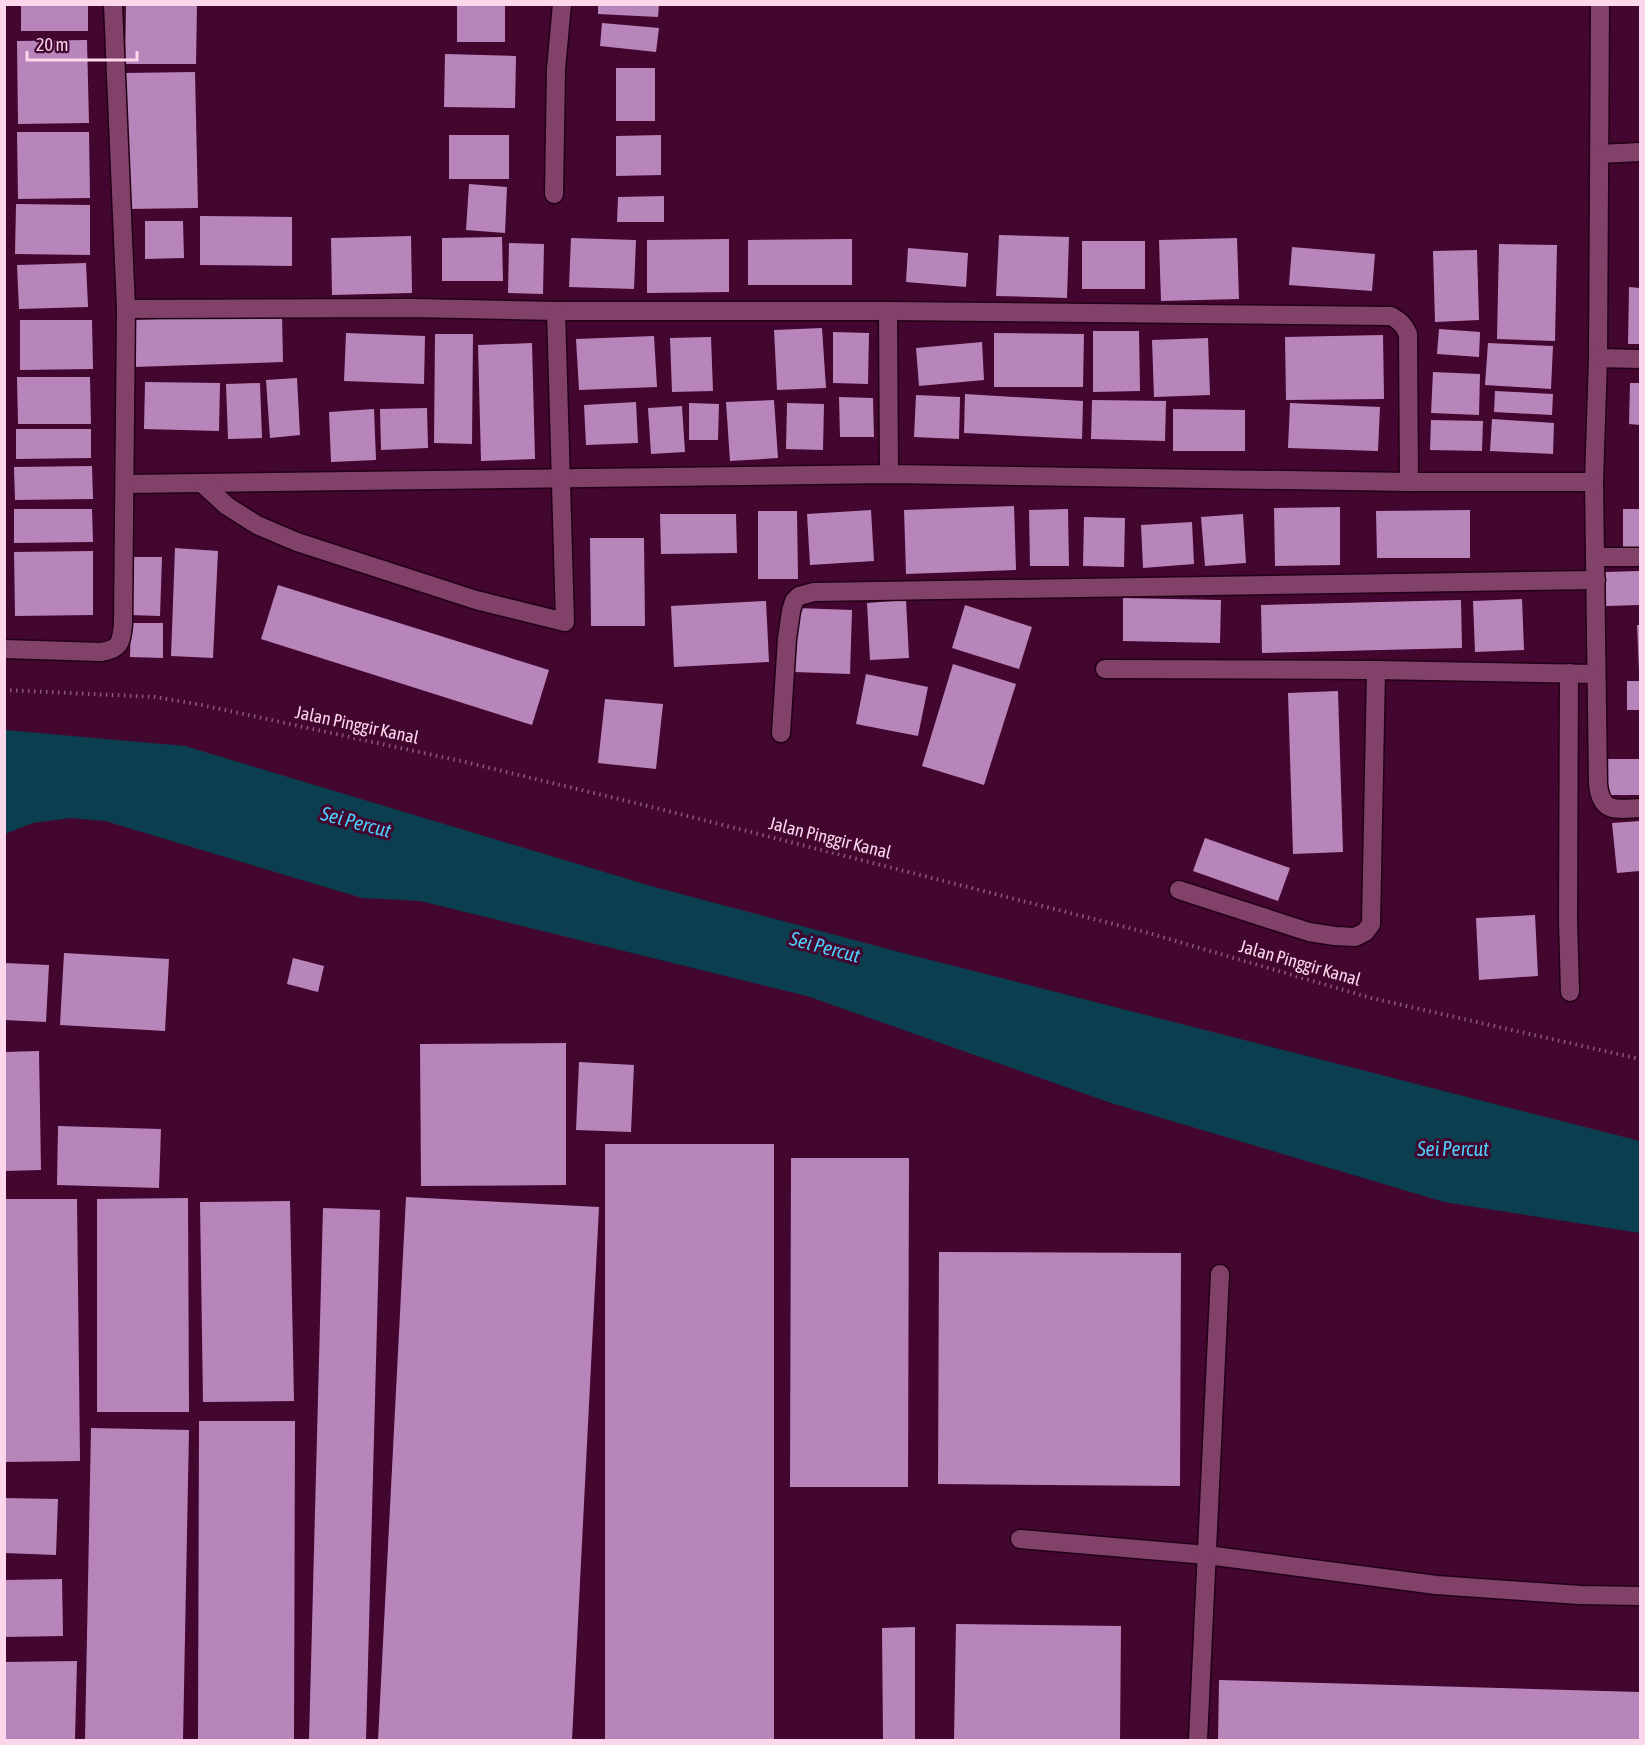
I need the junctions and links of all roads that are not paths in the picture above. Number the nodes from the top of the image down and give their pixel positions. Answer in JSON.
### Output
{"nodes":[{"id":1,"x":113,"y":4,"type":"edge"},
{"id":2,"x":562,"y":4,"type":"edge"},
{"id":3,"x":1600,"y":4,"type":"edge"},
{"id":4,"x":1641,"y":152,"type":"edge"},
{"id":5,"x":1600,"y":154,"type":"junction"},
{"id":6,"x":554,"y":194,"type":"dead end"},
{"id":7,"x":126,"y":309,"type":"junction"},
{"id":8,"x":556,"y":311,"type":"junction"},
{"id":9,"x":888,"y":311,"type":"junction"},
{"id":10,"x":1598,"y":358,"type":"junction"},
{"id":11,"x":1641,"y":359,"type":"edge"},
{"id":12,"x":889,"y":474,"type":"junction"},
{"id":13,"x":562,"y":478,"type":"junction"},
{"id":14,"x":1409,"y":482,"type":"junction"},
{"id":15,"x":1594,"y":482,"type":"junction"},
{"id":16,"x":124,"y":484,"type":"junction"},
{"id":17,"x":203,"y":484,"type":"junction"},
{"id":18,"x":1596,"y":557,"type":"junction"},
{"id":19,"x":1641,"y":557,"type":"edge"},
{"id":20,"x":1596,"y":580,"type":"junction"},
{"id":21,"x":4,"y":649,"type":"edge"},
{"id":22,"x":1105,"y":669,"type":"dead end"},
{"id":23,"x":1376,"y":670,"type":"junction"},
{"id":24,"x":1569,"y":673,"type":"junction"},
{"id":25,"x":1596,"y":674,"type":"junction"},
{"id":26,"x":781,"y":733,"type":"dead end"},
{"id":27,"x":1641,"y":808,"type":"edge"},
{"id":28,"x":1179,"y":890,"type":"dead end"},
{"id":29,"x":1570,"y":992,"type":"dead end"},
{"id":30,"x":1220,"y":1274,"type":"dead end"},
{"id":31,"x":1020,"y":1539,"type":"dead end"},
{"id":32,"x":1207,"y":1555,"type":"junction"},
{"id":33,"x":1641,"y":1596,"type":"edge"},
{"id":34,"x":1197,"y":1740,"type":"edge"}],
"edges":[{"from":1,"to":7,"type":"street"},
{"from":2,"to":6,"type":"street"},
{"from":3,"to":5,"type":"street"},
{"from":4,"to":5,"type":"street"},
{"from":5,"to":10,"type":"street"},
{"from":7,"to":8,"type":"street"},
{"from":7,"to":16,"type":"street"},
{"from":8,"to":9,"type":"street"},
{"from":8,"to":13,"type":"street"},
{"from":9,"to":12,"type":"street"},
{"from":9,"to":14,"type":"street"},
{"from":10,"to":11,"type":"street"},
{"from":10,"to":15,"type":"street"},
{"from":12,"to":13,"type":"street"},
{"from":12,"to":14,"type":"street"},
{"from":13,"to":17,"type":"street"},
{"from":13,"to":17,"type":"street"},
{"from":14,"to":15,"type":"street"},
{"from":15,"to":18,"type":"street"},
{"from":16,"to":17,"type":"street"},
{"from":16,"to":21,"type":"street"},
{"from":18,"to":19,"type":"street"},
{"from":18,"to":20,"type":"street"},
{"from":20,"to":25,"type":"street"},
{"from":20,"to":26,"type":"street"},
{"from":22,"to":23,"type":"street"},
{"from":23,"to":24,"type":"street"},
{"from":23,"to":28,"type":"street"},
{"from":24,"to":25,"type":"street"},
{"from":24,"to":29,"type":"street"},
{"from":25,"to":27,"type":"street"},
{"from":30,"to":32,"type":"street"},
{"from":31,"to":32,"type":"street"},
{"from":32,"to":33,"type":"street"},
{"from":32,"to":34,"type":"street"}]}
